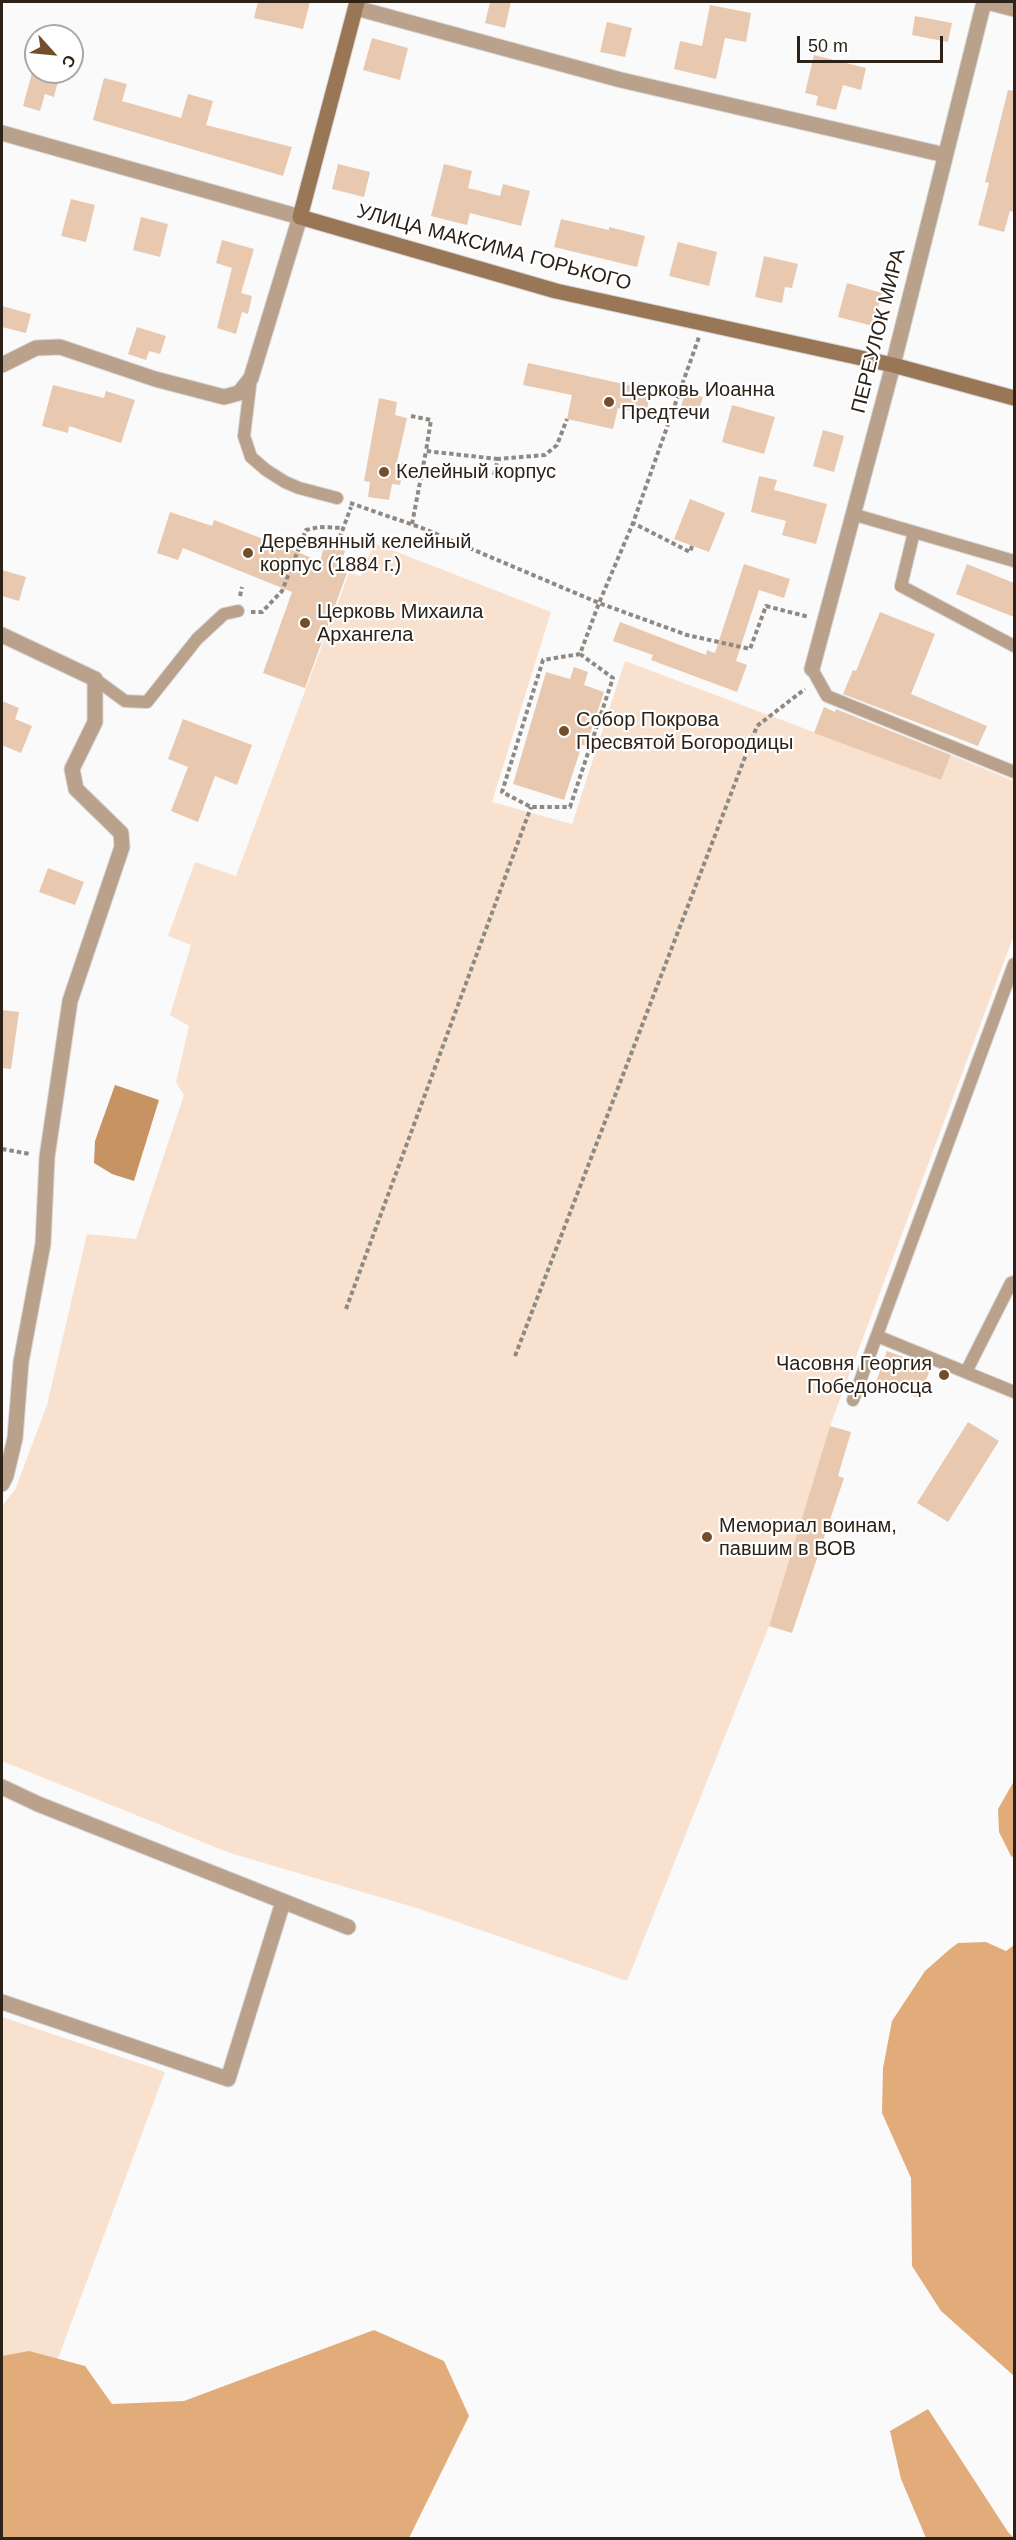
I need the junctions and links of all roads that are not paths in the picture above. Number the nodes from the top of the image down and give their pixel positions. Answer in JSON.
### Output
{"nodes":[{"id":1,"x":985,"y":2,"type":"edge"},
{"id":2,"x":357,"y":5,"type":"edge"},
{"id":3,"x":1014,"y":9,"type":"edge"},
{"id":4,"x":2,"y":133,"type":"edge"},
{"id":5,"x":945,"y":155,"type":"junction"},
{"id":6,"x":300,"y":217,"type":"junction"},
{"id":7,"x":2,"y":365,"type":"edge"},
{"id":8,"x":893,"y":365,"type":"junction"},
{"id":9,"x":251,"y":378,"type":"junction"},
{"id":10,"x":1014,"y":398,"type":"edge"},
{"id":11,"x":337,"y":498,"type":"road end"},
{"id":12,"x":852,"y":514,"type":"junction"},
{"id":13,"x":914,"y":532,"type":"junction"},
{"id":14,"x":1014,"y":561,"type":"edge"},
{"id":15,"x":238,"y":611,"type":"road end"},
{"id":16,"x":2,"y":635,"type":"edge"},
{"id":17,"x":1014,"y":646,"type":"edge"},
{"id":18,"x":815,"y":674,"type":"joint"},
{"id":19,"x":95,"y":680,"type":"junction"},
{"id":20,"x":1014,"y":772,"type":"edge"},
{"id":21,"x":1014,"y":964,"type":"edge"},
{"id":22,"x":1014,"y":1282,"type":"edge"},
{"id":23,"x":876,"y":1336,"type":"junction"},
{"id":24,"x":966,"y":1372,"type":"junction"},
{"id":25,"x":1014,"y":1392,"type":"edge"},
{"id":26,"x":853,"y":1400,"type":"dead end"},
{"id":27,"x":2,"y":1484,"type":"edge"},
{"id":28,"x":2,"y":1787,"type":"edge"},
{"id":29,"x":284,"y":1902,"type":"junction"},
{"id":30,"x":348,"y":1927,"type":"dead end"},
{"id":31,"x":2,"y":2002,"type":"edge"}],
"edges":[{"from":1,"to":3,"type":"street"},
{"from":1,"to":5,"type":"street","name":"ПЕРЕУЛОК МИРА"},
{"from":2,"to":5,"type":"street"},
{"from":2,"to":6,"type":"street"},
{"from":4,"to":6,"type":"street","name":"УЛИЦА МАКСИМА ГОРЬКОГО"},
{"from":5,"to":8,"type":"street","name":"ПЕРЕУЛОК МИРА"},
{"from":6,"to":8,"type":"street","name":"УЛИЦА МАКСИМА ГОРЬКОГО"},
{"from":6,"to":9,"type":"street"},
{"from":7,"to":9,"type":"street"},
{"from":8,"to":10,"type":"street","name":"УЛИЦА МАКСИМА ГОРЬКОГО"},
{"from":8,"to":12,"type":"street","name":"ПЕРЕУЛОК МИРА"},
{"from":9,"to":11,"type":"lane"},
{"from":12,"to":13,"type":"lane"},
{"from":12,"to":18,"type":"street","name":"ПЕРЕУЛОК МИРА"},
{"from":13,"to":14,"type":"lane"},
{"from":13,"to":17,"type":"lane"},
{"from":15,"to":19,"type":"lane"},
{"from":16,"to":19,"type":"street"},
{"from":18,"to":20,"type":"lane"},
{"from":19,"to":27,"type":"street"},
{"from":21,"to":23,"type":"lane"},
{"from":22,"to":24,"type":"lane"},
{"from":23,"to":24,"type":"lane"},
{"from":23,"to":26,"type":"lane"},
{"from":24,"to":25,"type":"lane"},
{"from":28,"to":29,"type":"street"},
{"from":29,"to":30,"type":"street"},
{"from":29,"to":31,"type":"street"}]}
